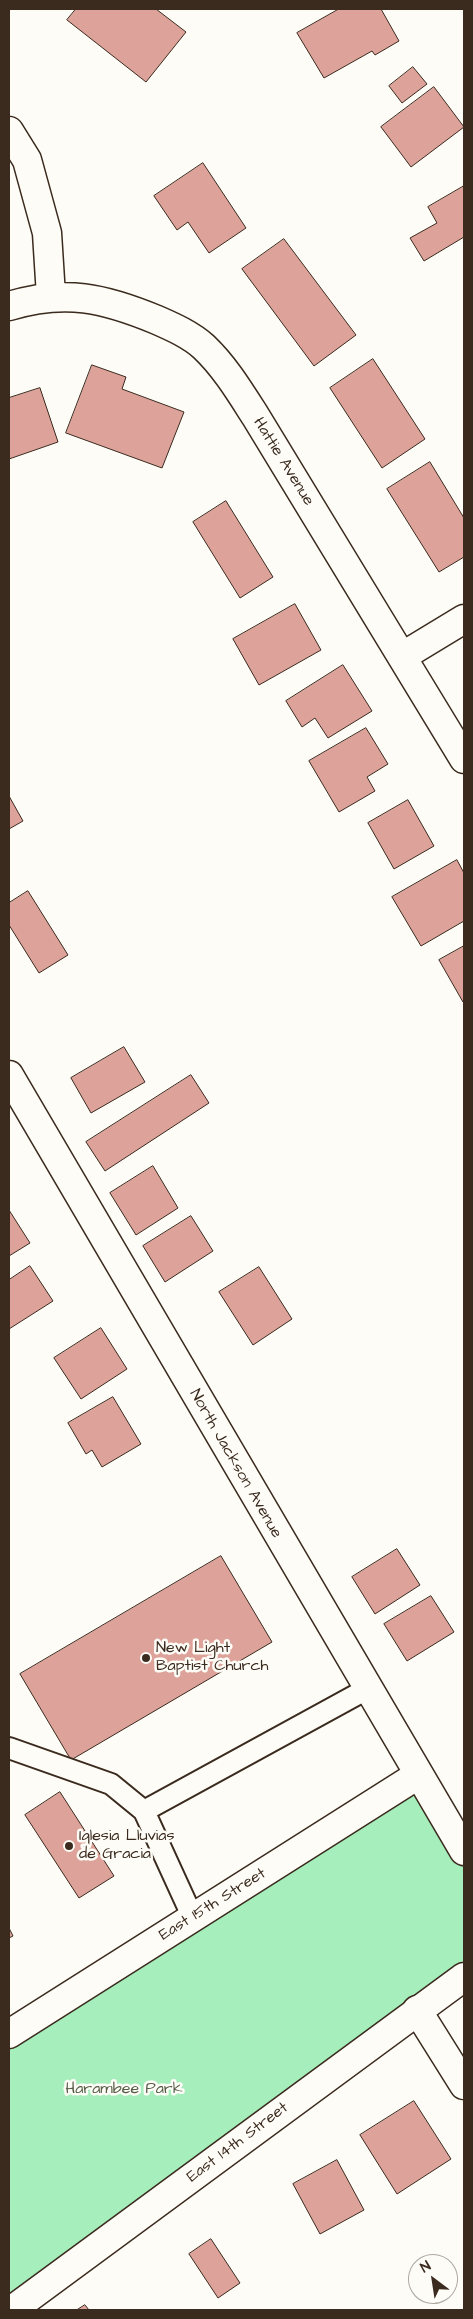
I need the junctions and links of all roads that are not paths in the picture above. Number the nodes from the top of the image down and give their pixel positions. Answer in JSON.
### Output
{"nodes":[{"id":1,"x":9,"y":131,"type":"edge"},
{"id":2,"x":51,"y":296,"type":"junction"},
{"id":3,"x":9,"y":306,"type":"edge"},
{"id":4,"x":464,"y":619,"type":"edge"},
{"id":5,"x":403,"y":656,"type":"junction"},
{"id":6,"x":464,"y":758,"type":"edge"},
{"id":7,"x":9,"y":1075,"type":"edge"},
{"id":8,"x":368,"y":1689,"type":"junction"},
{"id":9,"x":9,"y":1748,"type":"edge"},
{"id":10,"x":418,"y":1775,"type":"junction"},
{"id":11,"x":144,"y":1811,"type":"junction"},
{"id":12,"x":464,"y":1851,"type":"edge"},
{"id":13,"x":193,"y":1918,"type":"junction"},
{"id":14,"x":464,"y":1977,"type":"edge"},
{"id":15,"x":417,"y":2010,"type":"junction"},
{"id":16,"x":9,"y":2034,"type":"edge"},
{"id":17,"x":464,"y":2085,"type":"edge"},
{"id":18,"x":12,"y":2310,"type":"edge"}],
"edges":[{"from":1,"to":2,"type":"street"},
{"from":2,"to":3,"type":"street","name":"Hattie Avenue"},
{"from":2,"to":5,"type":"street","name":"Hattie Avenue"},
{"from":4,"to":5,"type":"street"},
{"from":5,"to":6,"type":"street","name":"Hattie Avenue"},
{"from":7,"to":8,"type":"street","name":"North Jackson Avenue"},
{"from":8,"to":10,"type":"street","name":"North Jackson Avenue"},
{"from":8,"to":11,"type":"lane"},
{"from":9,"to":11,"type":"lane"},
{"from":10,"to":12,"type":"street","name":"North Jackson Avenue"},
{"from":10,"to":13,"type":"street","name":"East 15th Street"},
{"from":11,"to":13,"type":"lane"},
{"from":13,"to":16,"type":"street","name":"East 15th Street"},
{"from":14,"to":15,"type":"street","name":"East 14th Street"},
{"from":15,"to":17,"type":"street"},
{"from":15,"to":18,"type":"street","name":"East 14th Street"}]}
